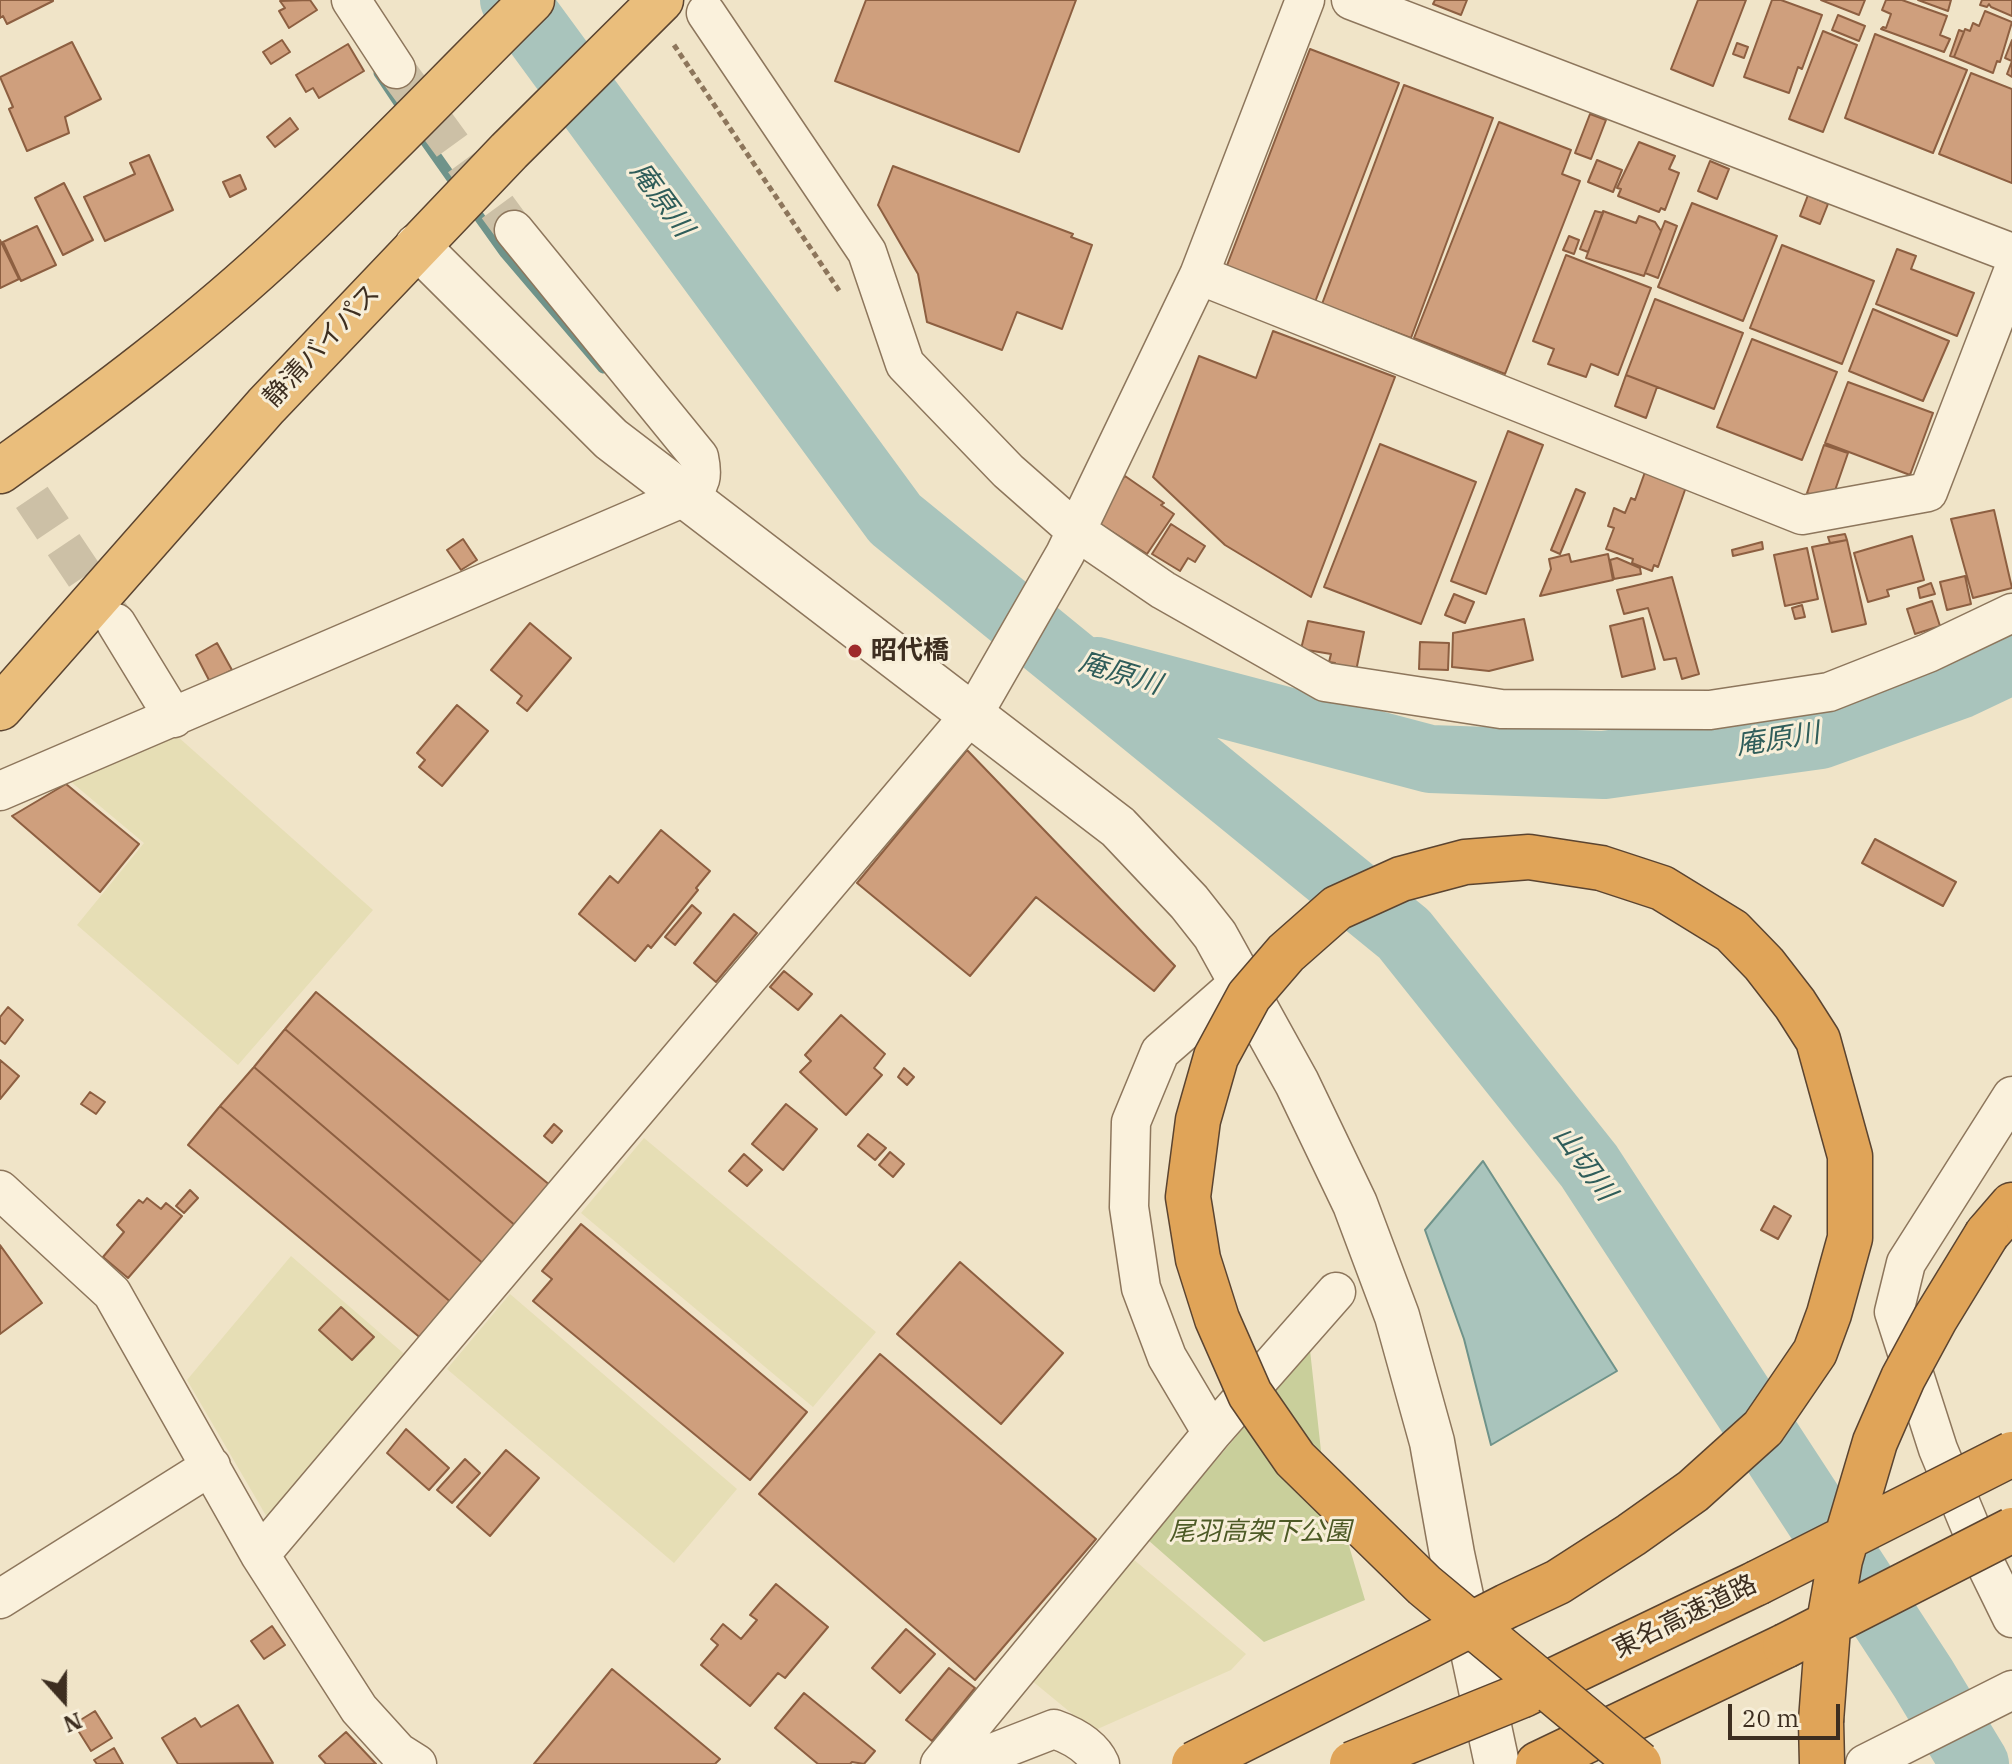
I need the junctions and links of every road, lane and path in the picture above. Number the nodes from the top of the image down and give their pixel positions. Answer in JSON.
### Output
{"nodes":[{"id":1,"x":351,"y":0,"type":"edge"},
{"id":2,"x":532,"y":0,"type":"edge"},
{"id":3,"x":1305,"y":0,"type":"edge"},
{"id":4,"x":1351,"y":0,"type":"edge"},
{"id":5,"x":706,"y":13,"type":"dead end"},
{"id":6,"x":655,"y":20,"type":"edge"},
{"id":7,"x":396,"y":69,"type":"tunnel mouth"},
{"id":8,"x":514,"y":230,"type":"tunnel mouth"},
{"id":9,"x":417,"y":246,"type":"junction"},
{"id":10,"x":2012,"y":253,"type":"edge"},
{"id":11,"x":2012,"y":274,"type":"edge"},
{"id":12,"x":1199,"y":275,"type":"junction"},
{"id":13,"x":845,"y":298,"type":"dead end"},
{"id":14,"x":0,"y":471,"type":"edge"},
{"id":15,"x":687,"y":496,"type":"junction"},
{"id":16,"x":1070,"y":542,"type":"junction"},
{"id":17,"x":2012,"y":613,"type":"edge"},
{"id":18,"x":116,"y":623,"type":"tunnel mouth"},
{"id":19,"x":977,"y":705,"type":"junction"},
{"id":20,"x":0,"y":708,"type":"edge"},
{"id":21,"x":174,"y":718,"type":"junction"},
{"id":22,"x":0,"y":791,"type":"edge"},
{"id":23,"x":1240,"y":982,"type":"junction"},
{"id":24,"x":2012,"y":1096,"type":"edge"},
{"id":25,"x":0,"y":1190,"type":"edge"},
{"id":26,"x":2012,"y":1205,"type":"edge"},
{"id":27,"x":1336,"y":1292,"type":"dead end"},
{"id":28,"x":1212,"y":1433,"type":"junction"},
{"id":29,"x":2012,"y":1454,"type":"edge"},
{"id":30,"x":211,"y":1466,"type":"junction"},
{"id":31,"x":2012,"y":1530,"type":"edge"},
{"id":32,"x":260,"y":1555,"type":"junction"},
{"id":33,"x":0,"y":1599,"type":"edge"},
{"id":34,"x":2012,"y":1618,"type":"edge"},
{"id":35,"x":2010,"y":1691,"type":"edge"},
{"id":36,"x":1879,"y":1757,"type":"edge"},
{"id":37,"x":1545,"y":1761,"type":"edge"},
{"id":38,"x":417,"y":1764,"type":"edge"},
{"id":39,"x":940,"y":1764,"type":"edge"},
{"id":40,"x":964,"y":1764,"type":"edge"},
{"id":41,"x":1100,"y":1764,"type":"edge"},
{"id":42,"x":1194,"y":1764,"type":"edge"},
{"id":43,"x":1352,"y":1764,"type":"edge"},
{"id":44,"x":1497,"y":1764,"type":"edge"},
{"id":45,"x":1639,"y":1764,"type":"edge"},
{"id":46,"x":1822,"y":1764,"type":"edge"}],
"edges":[{"from":1,"to":7,"type":"street"},
{"from":2,"to":14,"type":"highway"},
{"from":3,"to":12,"type":"street"},
{"from":4,"to":10,"type":"street"},
{"from":5,"to":16,"type":"street"},
{"from":6,"to":9,"type":"highway","name":"静清バイパス"},
{"from":6,"to":13,"type":"path"},
{"from":8,"to":15,"type":"street"},
{"from":9,"to":15,"type":"street"},
{"from":9,"to":20,"type":"highway","name":"静清バイパス"},
{"from":11,"to":12,"type":"street"},
{"from":12,"to":16,"type":"street"},
{"from":15,"to":19,"type":"street"},
{"from":15,"to":21,"type":"street"},
{"from":16,"to":17,"type":"street"},
{"from":16,"to":19,"type":"street"},
{"from":18,"to":21,"type":"street"},
{"from":19,"to":23,"type":"street"},
{"from":19,"to":32,"type":"street"},
{"from":21,"to":22,"type":"street"},
{"from":23,"to":28,"type":"street"},
{"from":23,"to":44,"type":"street"},
{"from":24,"to":34,"type":"street"},
{"from":25,"to":30,"type":"street"},
{"from":26,"to":46,"type":"highway","bridge":true},
{"from":27,"to":28,"type":"street"},
{"from":28,"to":39,"type":"street"},
{"from":29,"to":43,"type":"highway","name":"東名高速道路","bridge":true},
{"from":30,"to":32,"type":"street"},
{"from":30,"to":33,"type":"street"},
{"from":31,"to":37,"type":"highway","bridge":true},
{"from":32,"to":38,"type":"street"},
{"from":35,"to":36,"type":"street"},
{"from":40,"to":41,"type":"street"},
{"from":42,"to":45,"type":"highway","bridge":true}]}
